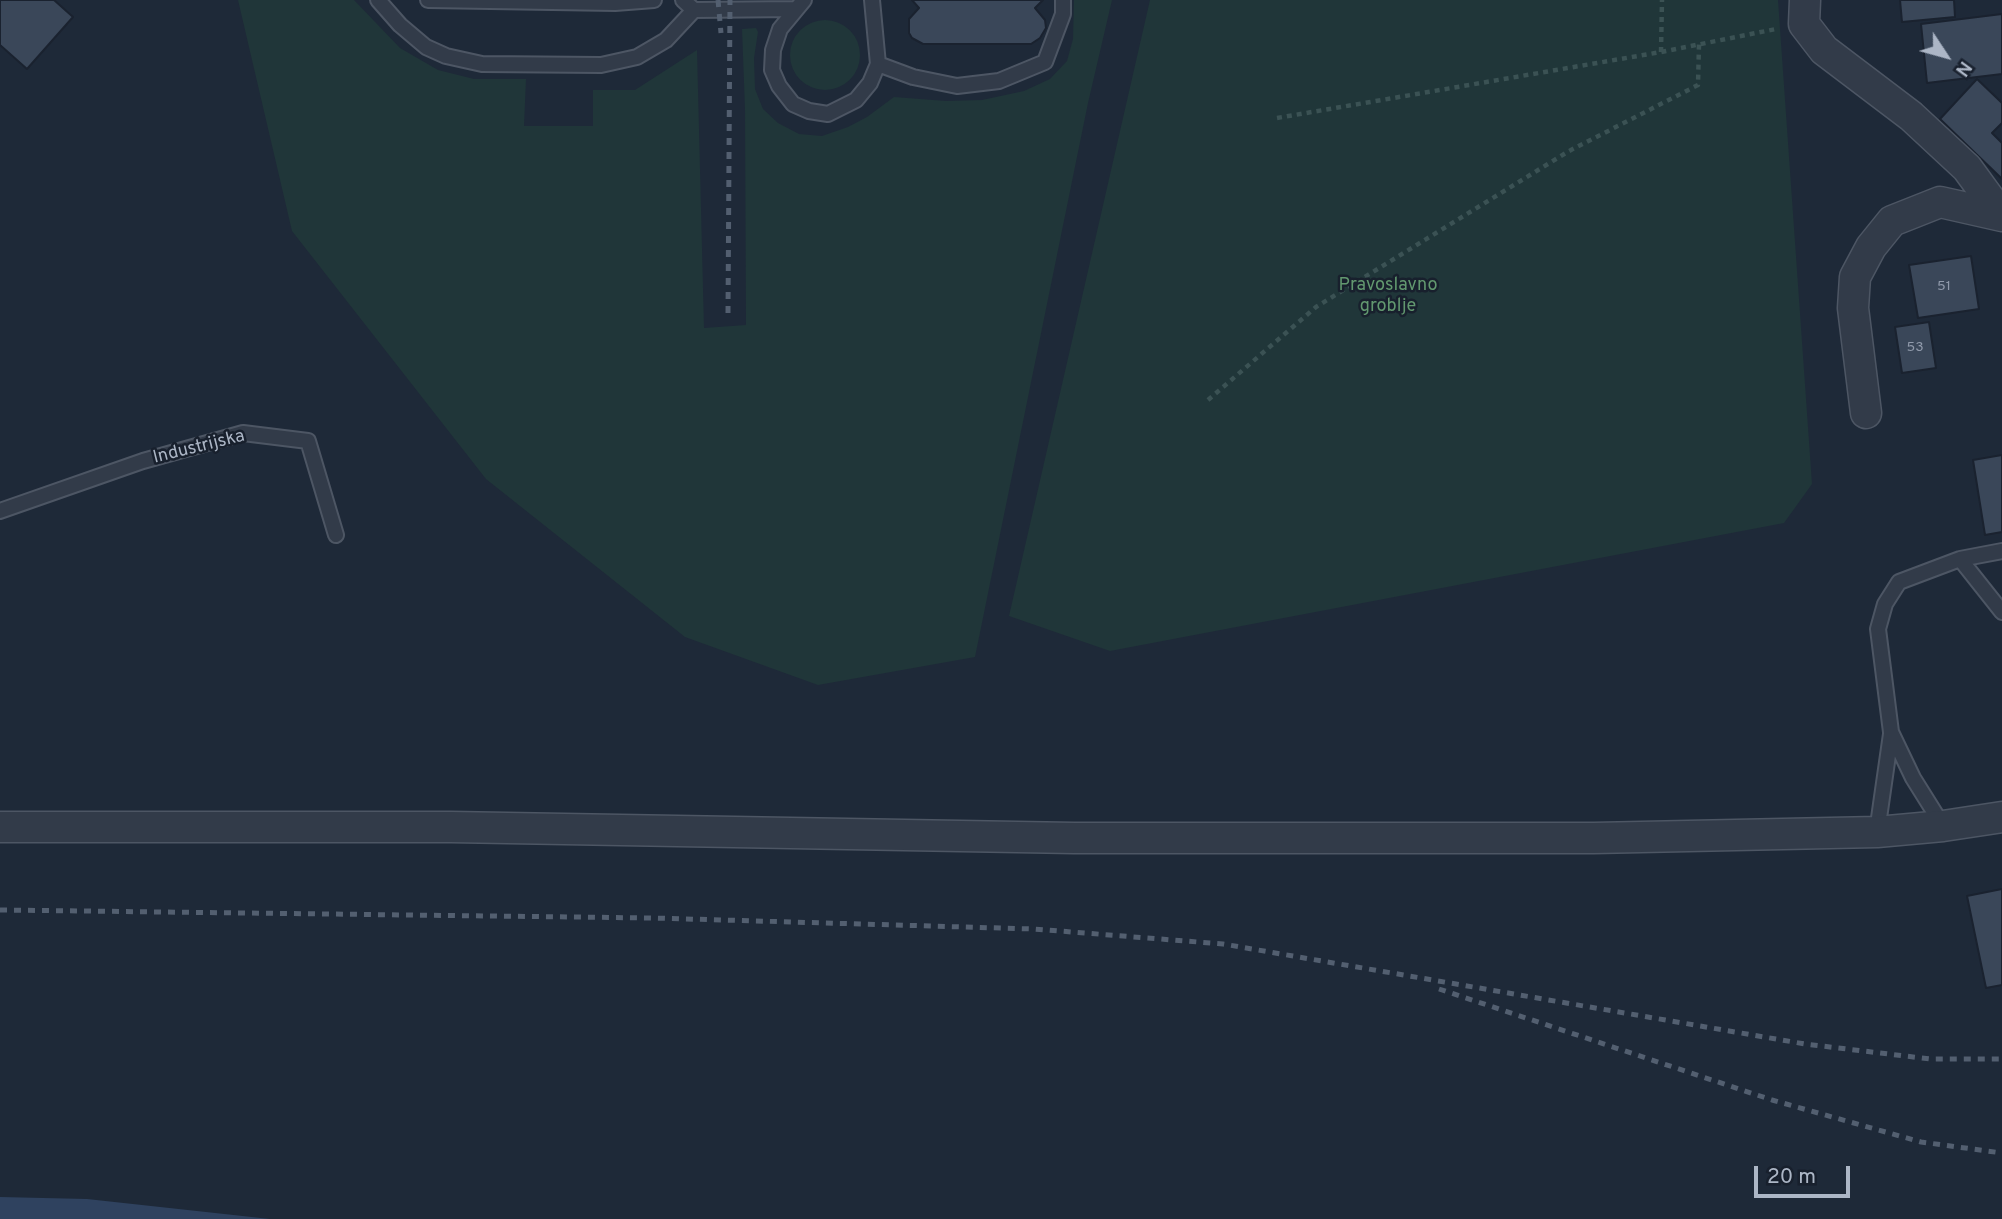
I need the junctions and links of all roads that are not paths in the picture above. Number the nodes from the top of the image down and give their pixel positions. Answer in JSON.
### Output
{"nodes":[{"id":1,"x":378,"y":0,"type":"edge"},
{"id":2,"x":428,"y":0,"type":"edge"},
{"id":3,"x":654,"y":0,"type":"edge"},
{"id":4,"x":872,"y":0,"type":"edge"},
{"id":5,"x":1063,"y":0,"type":"edge"},
{"id":6,"x":800,"y":4,"type":"edge"},
{"id":7,"x":689,"y":5,"type":"edge"},
{"id":8,"x":1805,"y":12,"type":"edge"},
{"id":9,"x":878,"y":64,"type":"junction"},
{"id":10,"x":2002,"y":216,"type":"edge"},
{"id":11,"x":1866,"y":413,"type":"dead end"},
{"id":12,"x":0,"y":511,"type":"edge"},
{"id":13,"x":337,"y":535,"type":"dead end"},
{"id":14,"x":2002,"y":551,"type":"edge"},
{"id":15,"x":1960,"y":559,"type":"junction"},
{"id":16,"x":2002,"y":612,"type":"edge"},
{"id":17,"x":1891,"y":732,"type":"junction"},
{"id":18,"x":2002,"y":817,"type":"edge"},
{"id":19,"x":1943,"y":826,"type":"junction"},
{"id":20,"x":0,"y":827,"type":"edge"},
{"id":21,"x":1877,"y":832,"type":"junction"}],
"edges":[{"from":1,"to":7,"type":"lane"},
{"from":2,"to":3,"type":"lane"},
{"from":4,"to":9,"type":"lane"},
{"from":5,"to":9,"type":"lane"},
{"from":6,"to":7,"type":"lane"},
{"from":6,"to":9,"type":"lane"},
{"from":8,"to":10,"type":"street"},
{"from":10,"to":11,"type":"street"},
{"from":12,"to":13,"type":"lane","name":"Industrijska"},
{"from":14,"to":15,"type":"lane"},
{"from":15,"to":16,"type":"lane"},
{"from":15,"to":17,"type":"lane"},
{"from":17,"to":19,"type":"lane"},
{"from":17,"to":21,"type":"lane"},
{"from":18,"to":19,"type":"street"},
{"from":19,"to":21,"type":"street"},
{"from":20,"to":21,"type":"street"}]}
